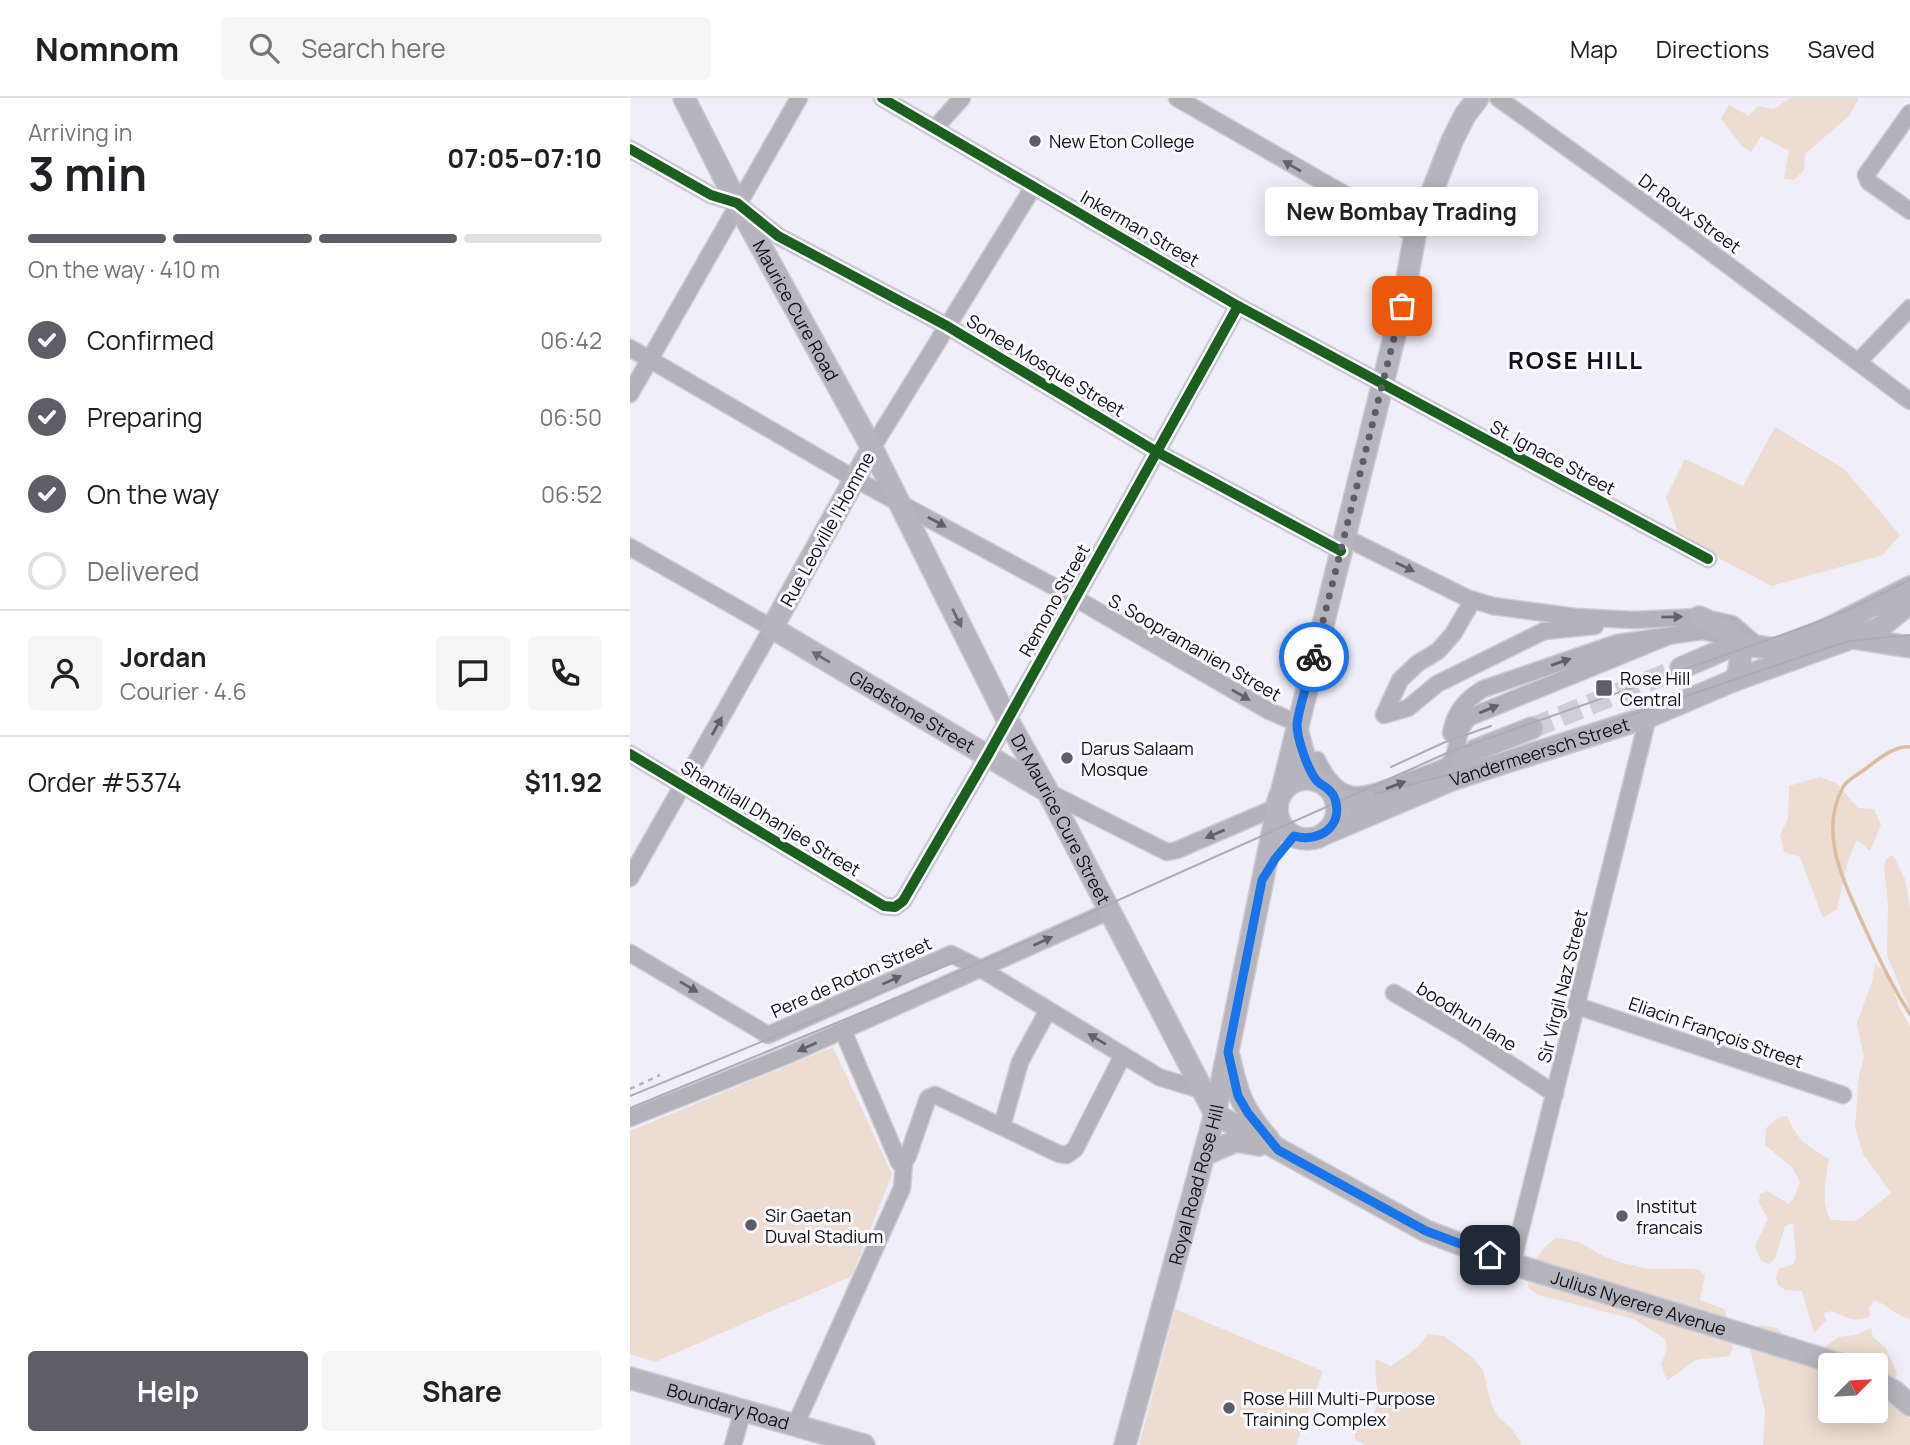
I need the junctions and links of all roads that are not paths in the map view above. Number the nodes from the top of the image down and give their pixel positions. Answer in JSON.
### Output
{"nodes":[{"id":1,"x":684,"y":98,"type":"edge"},
{"id":2,"x":799,"y":98,"type":"edge"},
{"id":3,"x":882,"y":98,"type":"edge"},
{"id":4,"x":962,"y":98,"type":"edge"},
{"id":5,"x":1177,"y":98,"type":"edge"},
{"id":6,"x":1478,"y":98,"type":"edge"},
{"id":7,"x":1497,"y":98,"type":"edge"},
{"id":8,"x":1910,"y":113,"type":"edge"},
{"id":9,"x":935,"y":128,"type":"junction"},
{"id":10,"x":630,"y":149,"type":"edge"},
{"id":11,"x":1034,"y":186,"type":"junction"},
{"id":12,"x":737,"y":203,"type":"junction"},
{"id":13,"x":1910,"y":211,"type":"edge"},
{"id":14,"x":1415,"y":236,"type":"junction"},
{"id":15,"x":1238,"y":306,"type":"junction"},
{"id":16,"x":1910,"y":308,"type":"edge"},
{"id":17,"x":947,"y":326,"type":"junction"},
{"id":18,"x":630,"y":348,"type":"edge"},
{"id":19,"x":650,"y":359,"type":"junction"},
{"id":20,"x":1858,"y":362,"type":"junction"},
{"id":21,"x":1382,"y":386,"type":"junction"},
{"id":22,"x":630,"y":394,"type":"edge"},
{"id":23,"x":1910,"y":401,"type":"edge"},
{"id":24,"x":872,"y":448,"type":"junction"},
{"id":25,"x":1157,"y":452,"type":"junction"},
{"id":26,"x":855,"y":479,"type":"junction"},
{"id":27,"x":900,"y":502,"type":"junction"},
{"id":28,"x":1342,"y":544,"type":"junction"},
{"id":29,"x":630,"y":547,"type":"edge"},
{"id":30,"x":1708,"y":559,"type":"dead end"},
{"id":31,"x":1075,"y":598,"type":"junction"},
{"id":32,"x":1473,"y":600,"type":"junction"},
{"id":33,"x":1901,"y":607,"type":"edge"},
{"id":34,"x":1517,"y":610,"type":"junction"},
{"id":35,"x":1699,"y":617,"type":"joint"},
{"id":36,"x":1634,"y":620,"type":"junction"},
{"id":37,"x":772,"y":628,"type":"junction"},
{"id":38,"x":1535,"y":635,"type":"junction"},
{"id":39,"x":1851,"y":638,"type":"junction"},
{"id":40,"x":1910,"y":641,"type":"edge"},
{"id":41,"x":1748,"y":645,"type":"junction"},
{"id":42,"x":1910,"y":647,"type":"edge"},
{"id":43,"x":1681,"y":668,"type":"tunnel mouth"},
{"id":44,"x":1735,"y":680,"type":"junction"},
{"id":45,"x":1306,"y":693,"type":"junction"},
{"id":46,"x":1648,"y":717,"type":"junction"},
{"id":47,"x":1007,"y":719,"type":"junction"},
{"id":48,"x":1297,"y":725,"type":"junction"},
{"id":49,"x":1532,"y":728,"type":"tunnel mouth"},
{"id":50,"x":630,"y":754,"type":"edge"},
{"id":51,"x":988,"y":755,"type":"junction"},
{"id":52,"x":1454,"y":769,"type":"junction"},
{"id":53,"x":1317,"y":781,"type":"junction"},
{"id":54,"x":683,"y":786,"type":"junction"},
{"id":55,"x":1048,"y":792,"type":"junction"},
{"id":56,"x":1335,"y":799,"type":"junction"},
{"id":57,"x":1279,"y":803,"type":"junction"},
{"id":58,"x":1400,"y":803,"type":"junction"},
{"id":59,"x":1324,"y":834,"type":"junction"},
{"id":60,"x":1294,"y":836,"type":"junction"},
{"id":61,"x":634,"y":861,"type":"edge"},
{"id":62,"x":630,"y":878,"type":"edge"},
{"id":63,"x":1262,"y":880,"type":"junction"},
{"id":64,"x":895,"y":906,"type":"joint"},
{"id":65,"x":1109,"y":911,"type":"junction"},
{"id":66,"x":630,"y":953,"type":"edge"},
{"id":67,"x":981,"y":969,"type":"junction"},
{"id":68,"x":1394,"y":993,"type":"dead end"},
{"id":69,"x":1577,"y":1006,"type":"junction"},
{"id":70,"x":1048,"y":1010,"type":"junction"},
{"id":71,"x":843,"y":1031,"type":"junction"},
{"id":72,"x":1228,"y":1052,"type":"junction"},
{"id":73,"x":1123,"y":1055,"type":"junction"},
{"id":74,"x":1185,"y":1058,"type":"junction"},
{"id":75,"x":1170,"y":1081,"type":"junction"},
{"id":76,"x":1201,"y":1090,"type":"junction"},
{"id":77,"x":1555,"y":1094,"type":"junction"},
{"id":78,"x":1843,"y":1095,"type":"dead end"},
{"id":79,"x":1214,"y":1114,"type":"junction"},
{"id":80,"x":630,"y":1118,"type":"edge"},
{"id":81,"x":1002,"y":1126,"type":"junction"},
{"id":82,"x":1278,"y":1150,"type":"junction"},
{"id":83,"x":1203,"y":1155,"type":"junction"},
{"id":84,"x":904,"y":1162,"type":"junction"},
{"id":85,"x":1512,"y":1264,"type":"junction"},
{"id":86,"x":1818,"y":1357,"type":"edge"},
{"id":87,"x":630,"y":1378,"type":"edge"},
{"id":88,"x":1888,"y":1388,"type":"edge"},
{"id":89,"x":1910,"y":1405,"type":"edge"},
{"id":90,"x":743,"y":1410,"type":"junction"},
{"id":91,"x":795,"y":1426,"type":"junction"},
{"id":92,"x":733,"y":1445,"type":"edge"},
{"id":93,"x":864,"y":1445,"type":"edge"},
{"id":94,"x":1125,"y":1445,"type":"edge"}],
"edges":[{"from":1,"to":12,"type":"main road","name":"Maurice Cure Road"},
{"from":2,"to":12,"type":"street"},
{"from":3,"to":9,"type":"street","name":"Inkerman Street"},
{"from":4,"to":9,"type":"street"},
{"from":14,"to":5,"type":"street","one_way":true},
{"from":6,"to":14,"type":"main road","name":"Royal Road Rose Hill"},
{"from":7,"to":20,"type":"street","name":"Dr Roux Street"},
{"from":8,"to":13,"type":"street"},
{"from":9,"to":11,"type":"street","name":"Inkerman Street"},
{"from":10,"to":12,"type":"street","name":"Sonee Mosque Street"},
{"from":11,"to":15,"type":"street","name":"Inkerman Street"},
{"from":11,"to":17,"type":"street","name":"Rue Leoville l'Homme"},
{"from":12,"to":17,"type":"street","name":"Sonee Mosque Street"},
{"from":12,"to":19,"type":"street"},
{"from":12,"to":24,"type":"main road","name":"Maurice Cure Road"},
{"from":14,"to":21,"type":"main road","name":"Royal Road Rose Hill"},
{"from":15,"to":21,"type":"street","name":"Inkerman Street"},
{"from":15,"to":25,"type":"street","name":"Remono Street"},
{"from":16,"to":20,"type":"street"},
{"from":17,"to":24,"type":"street","name":"Rue Leoville l'Homme"},
{"from":17,"to":25,"type":"street","name":"Sonee Mosque Street"},
{"from":18,"to":19,"type":"street","name":"S. Soopramanien Street"},
{"from":19,"to":22,"type":"street"},
{"from":19,"to":26,"type":"street","name":"S. Soopramanien Street"},
{"from":20,"to":23,"type":"street","name":"Dr Roux Street"},
{"from":21,"to":28,"type":"main road","name":"Royal Road Rose Hill"},
{"from":21,"to":30,"type":"street","name":"St. Ignace Street"},
{"from":24,"to":26,"type":"main road","name":"Rue Leoville l'Homme"},
{"from":24,"to":27,"type":"main road","name":"Dr Maurice Cure Street"},
{"from":25,"to":28,"type":"street","name":"Sonee Mosque Street"},
{"from":25,"to":31,"type":"street","name":"Remono Street"},
{"from":26,"to":27,"type":"street","name":"S. Soopramanien Street"},
{"from":26,"to":37,"type":"main road","name":"Rue Leoville l'Homme"},
{"from":27,"to":31,"type":"street","name":"S. Soopramanien Street","one_way":true},
{"from":27,"to":47,"type":"main road","name":"Dr Maurice Cure Street","one_way":true},
{"from":28,"to":32,"type":"street","name":"Sonee Mosque Street","one_way":true},
{"from":28,"to":45,"type":"main road","name":"Royal Road Rose Hill"},
{"from":29,"to":37,"type":"street","name":"Gladstone Street"},
{"from":31,"to":47,"type":"street","name":"Remono Street"},
{"from":31,"to":48,"type":"street","name":"S. Soopramanien Street","one_way":true},
{"from":32,"to":34,"type":"street","name":"Sonee Mosque Street"},
{"from":32,"to":38,"type":"street"},
{"from":33,"to":39,"type":"main road","name":"Vandermeersch Street"},
{"from":33,"to":40,"type":"main road"},
{"from":33,"to":41,"type":"main road"},
{"from":34,"to":36,"type":"street","name":"Sonee Mosque Street"},
{"from":34,"to":38,"type":"street"},
{"from":36,"to":35,"type":"street","one_way":true},
{"from":35,"to":41,"type":"main road"},
{"from":36,"to":38,"type":"street"},
{"from":51,"to":37,"type":"main road","name":"Gladstone Street","one_way":true},
{"from":54,"to":37,"type":"street","name":"Rue Leoville l'Homme","one_way":true},
{"from":39,"to":42,"type":"main road"},
{"from":39,"to":44,"type":"main road","name":"Vandermeersch Street"},
{"from":41,"to":43,"type":"main road"},
{"from":41,"to":44,"type":"main road"},
{"from":52,"to":41,"type":"street","one_way":true},
{"from":44,"to":46,"type":"main road","name":"Vandermeersch Street"},
{"from":45,"to":48,"type":"main road","name":"Royal Road Rose Hill"},
{"from":45,"to":52,"type":"street","one_way":true},
{"from":46,"to":52,"type":"main road","name":"Vandermeersch Street"},
{"from":46,"to":69,"type":"street","name":"Sir Virgil Naz Street"},
{"from":47,"to":51,"type":"street","name":"Remono Street"},
{"from":47,"to":55,"type":"main road","name":"Dr Maurice Cure Street"},
{"from":48,"to":53,"type":"main road"},
{"from":48,"to":57,"type":"main road","name":"Royal Road Rose Hill"},
{"from":49,"to":52,"type":"main road"},
{"from":50,"to":54,"type":"street","name":"Shantilall Dhanjee Street"},
{"from":51,"to":55,"type":"main road","name":"Gladstone Street"},
{"from":51,"to":64,"type":"street","name":"Remono Street"},
{"from":52,"to":58,"type":"main road","name":"Vandermeersch Street"},
{"from":53,"to":56,"type":"main road"},
{"from":53,"to":57,"type":"main road"},
{"from":54,"to":61,"type":"street","name":"Rue Leoville l'Homme"},
{"from":54,"to":64,"type":"street","name":"Shantilall Dhanjee Street"},
{"from":57,"to":55,"type":"street","name":"Gladstone Street","one_way":true},
{"from":55,"to":65,"type":"main road","name":"Dr Maurice Cure Street"},
{"from":56,"to":58,"type":"main road"},
{"from":56,"to":59,"type":"main road"},
{"from":57,"to":60,"type":"main road"},
{"from":57,"to":63,"type":"main road","name":"Royal Road Rose Hill"},
{"from":58,"to":59,"type":"main road","name":"Vandermeersch Street"},
{"from":59,"to":60,"type":"main road"},
{"from":60,"to":63,"type":"main road","name":"Royal Road Rose Hill"},
{"from":61,"to":62,"type":"street","name":"Rue Leoville l'Homme"},
{"from":63,"to":72,"type":"main road","name":"Royal Road Rose Hill"},
{"from":67,"to":65,"type":"street","one_way":true},
{"from":65,"to":74,"type":"main road","name":"Dr Maurice Cure Street"},
{"from":66,"to":67,"type":"street","name":"Pere de Roton Street","one_way":true},
{"from":67,"to":70,"type":"street"},
{"from":67,"to":71,"type":"street"},
{"from":68,"to":77,"type":"street","name":"boodhun lane"},
{"from":69,"to":77,"type":"street","name":"Sir Virgil Naz Street"},
{"from":69,"to":78,"type":"street","name":"Eliacin François Street"},
{"from":73,"to":70,"type":"street","one_way":true},
{"from":70,"to":81,"type":"street"},
{"from":71,"to":80,"type":"street","one_way":true},
{"from":71,"to":84,"type":"street"},
{"from":72,"to":79,"type":"main road","name":"Royal Road Rose Hill"},
{"from":72,"to":82,"type":"main road"},
{"from":73,"to":75,"type":"street"},
{"from":73,"to":81,"type":"street"},
{"from":74,"to":75,"type":"street"},
{"from":74,"to":76,"type":"main road","name":"Dr Maurice Cure Street"},
{"from":75,"to":76,"type":"street"},
{"from":76,"to":79,"type":"main road","name":"Dr Maurice Cure Street"},
{"from":77,"to":85,"type":"street","name":"Sir Virgil Naz Street"},
{"from":79,"to":82,"type":"main road","name":"Julius Nyerere Avenue"},
{"from":79,"to":83,"type":"main road","name":"Royal Road Rose Hill"},
{"from":81,"to":84,"type":"street"},
{"from":82,"to":83,"type":"main road"},
{"from":82,"to":85,"type":"main road","name":"Julius Nyerere Avenue"},
{"from":83,"to":94,"type":"main road","name":"Royal Road Rose Hill"},
{"from":84,"to":91,"type":"street"},
{"from":85,"to":86,"type":"main road","name":"Julius Nyerere Avenue"},
{"from":87,"to":90,"type":"main road","name":"Boundary Road"},
{"from":88,"to":89,"type":"main road"},
{"from":90,"to":91,"type":"main road","name":"Boundary Road"},
{"from":90,"to":92,"type":"street"},
{"from":91,"to":93,"type":"main road","name":"Boundary Road"}]}
